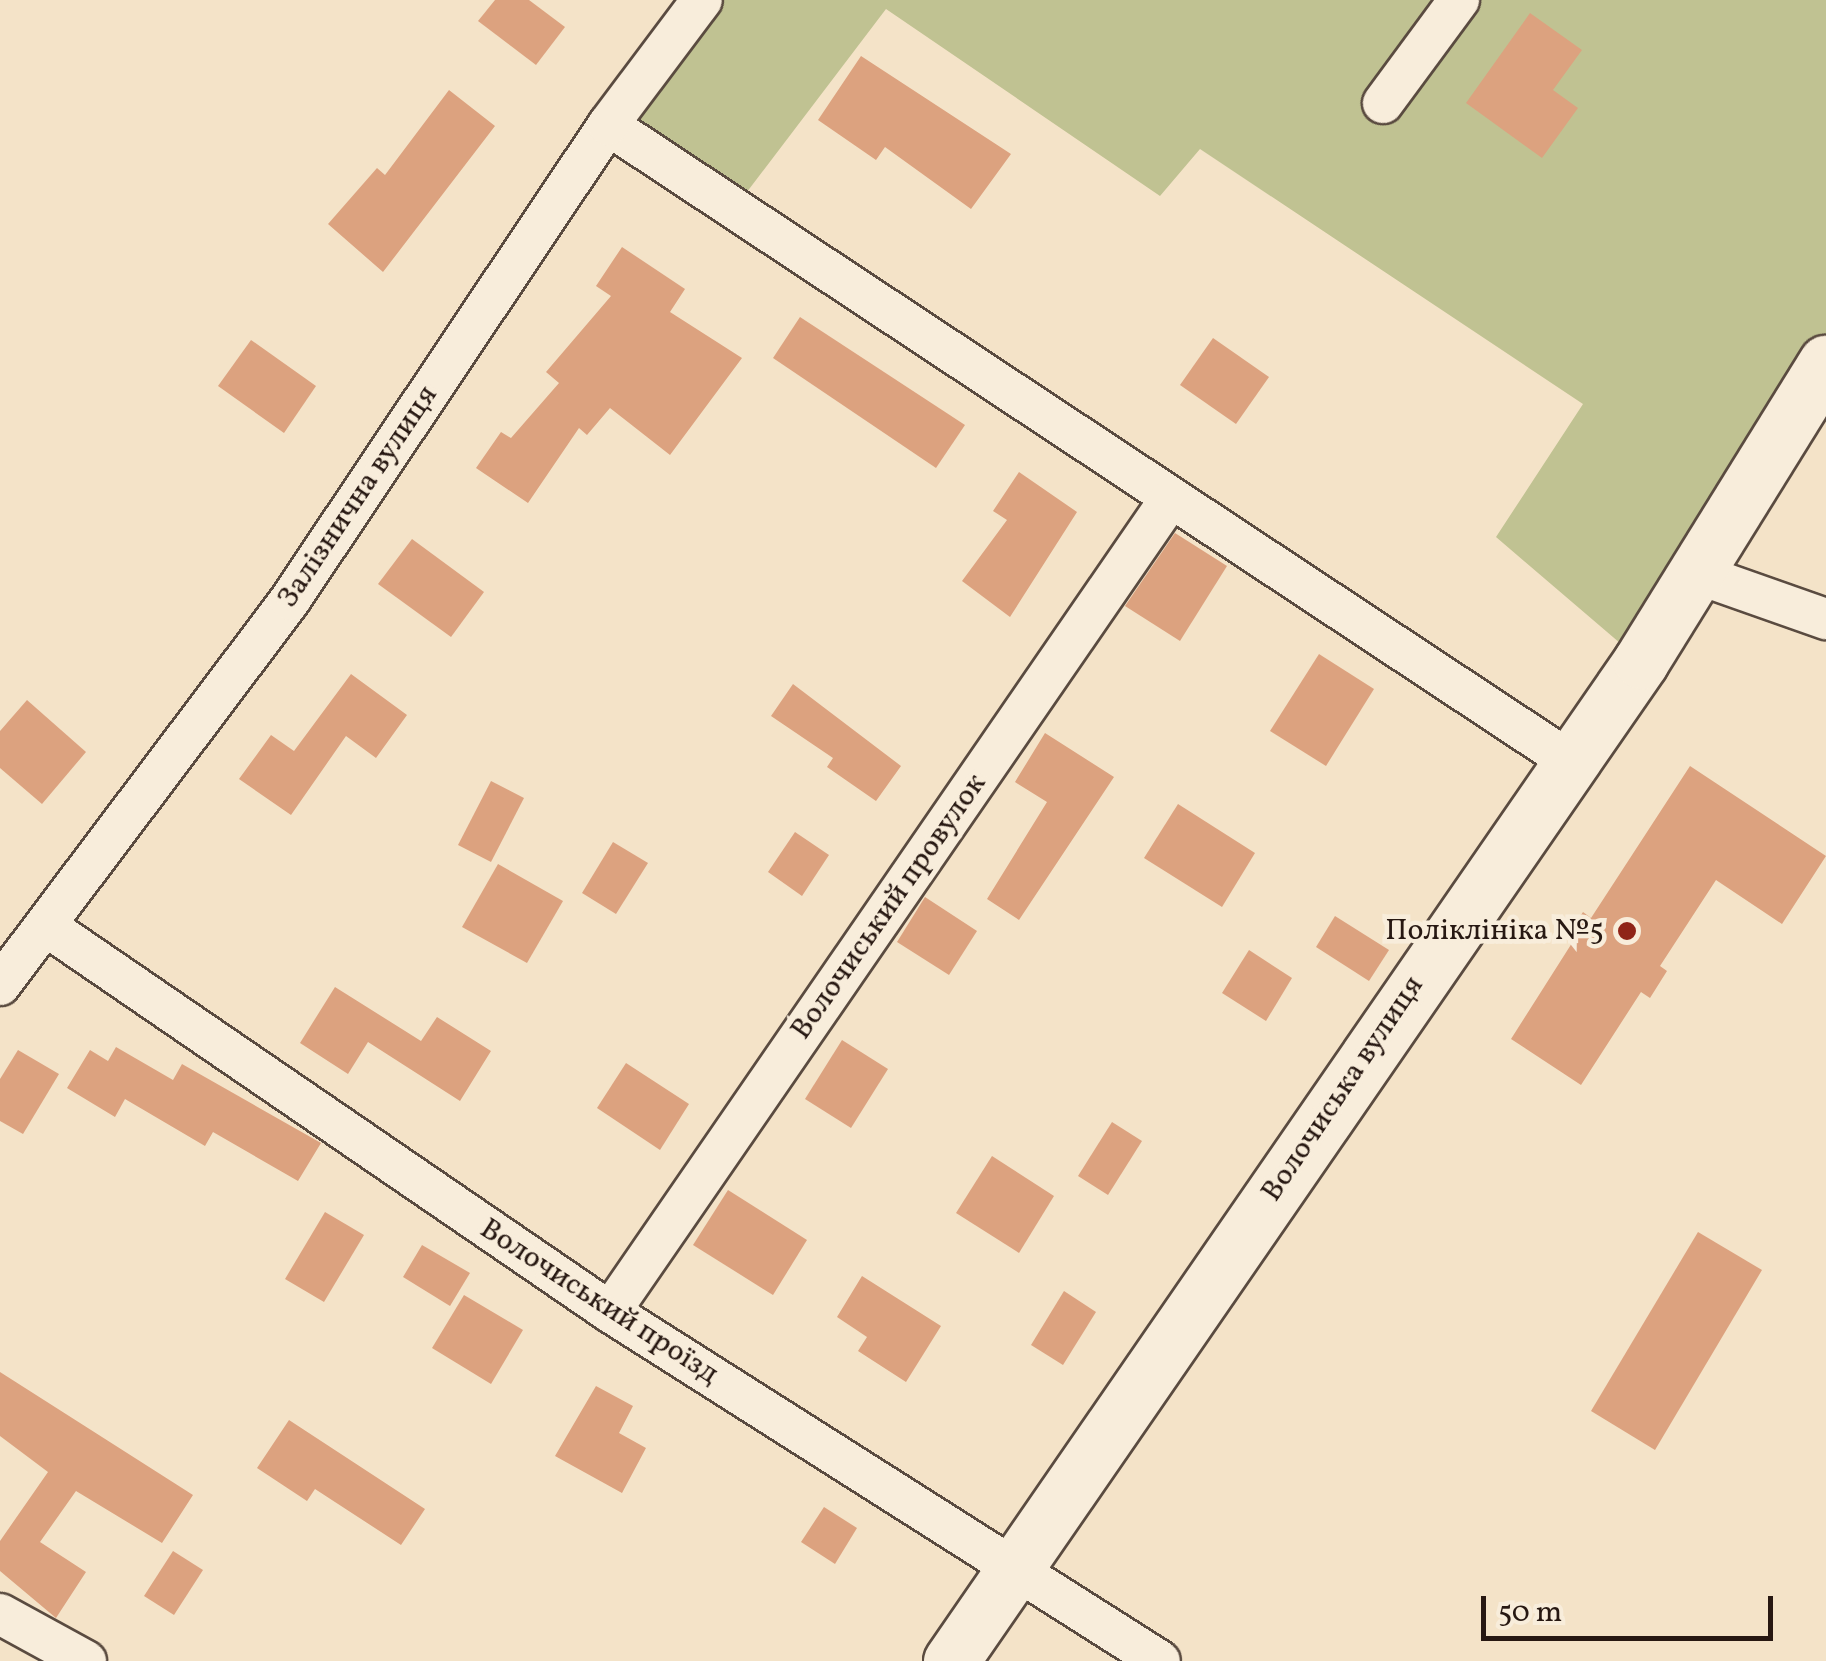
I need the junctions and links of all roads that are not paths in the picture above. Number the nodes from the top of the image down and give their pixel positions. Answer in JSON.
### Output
{"nodes":[{"id":1,"x":702,"y":0,"type":"edge"},
{"id":2,"x":1458,"y":0,"type":"edge"},
{"id":3,"x":1382,"y":103,"type":"dead end"},
{"id":4,"x":608,"y":124,"type":"junction"},
{"id":5,"x":1826,"y":363,"type":"edge"},
{"id":6,"x":1168,"y":502,"type":"junction"},
{"id":7,"x":1698,"y":574,"type":"junction"},
{"id":8,"x":1826,"y":619,"type":"edge"},
{"id":9,"x":1568,"y":760,"type":"junction"},
{"id":10,"x":49,"y":928,"type":"junction"},
{"id":11,"x":0,"y":985,"type":"edge"},
{"id":12,"x":610,"y":1312,"type":"junction"},
{"id":13,"x":1016,"y":1567,"type":"junction"},
{"id":14,"x":0,"y":1614,"type":"edge"},
{"id":15,"x":86,"y":1661,"type":"edge"},
{"id":16,"x":951,"y":1661,"type":"edge"},
{"id":17,"x":1160,"y":1661,"type":"edge"}],
"edges":[{"from":1,"to":4,"type":"street","name":"Залізнична вулиця"},
{"from":2,"to":3,"type":"street"},
{"from":4,"to":6,"type":"street"},
{"from":4,"to":10,"type":"street","name":"Залізнична вулиця"},
{"from":5,"to":7,"type":"main road","name":"Волочиська вулиця"},
{"from":6,"to":9,"type":"street"},
{"from":6,"to":12,"type":"street","name":"Волочиський провулок"},
{"from":7,"to":8,"type":"street"},
{"from":7,"to":9,"type":"main road","name":"Волочиська вулиця"},
{"from":9,"to":13,"type":"main road","name":"Волочиська вулиця"},
{"from":10,"to":11,"type":"street","name":"Залізнична вулиця"},
{"from":10,"to":12,"type":"street","name":"Волочиський проїзд"},
{"from":12,"to":13,"type":"street","name":"Волочиський проїзд"},
{"from":13,"to":16,"type":"main road","name":"Волочиська вулиця"},
{"from":13,"to":17,"type":"street","name":"Волочиський проїзд"},
{"from":14,"to":15,"type":"street"}]}
